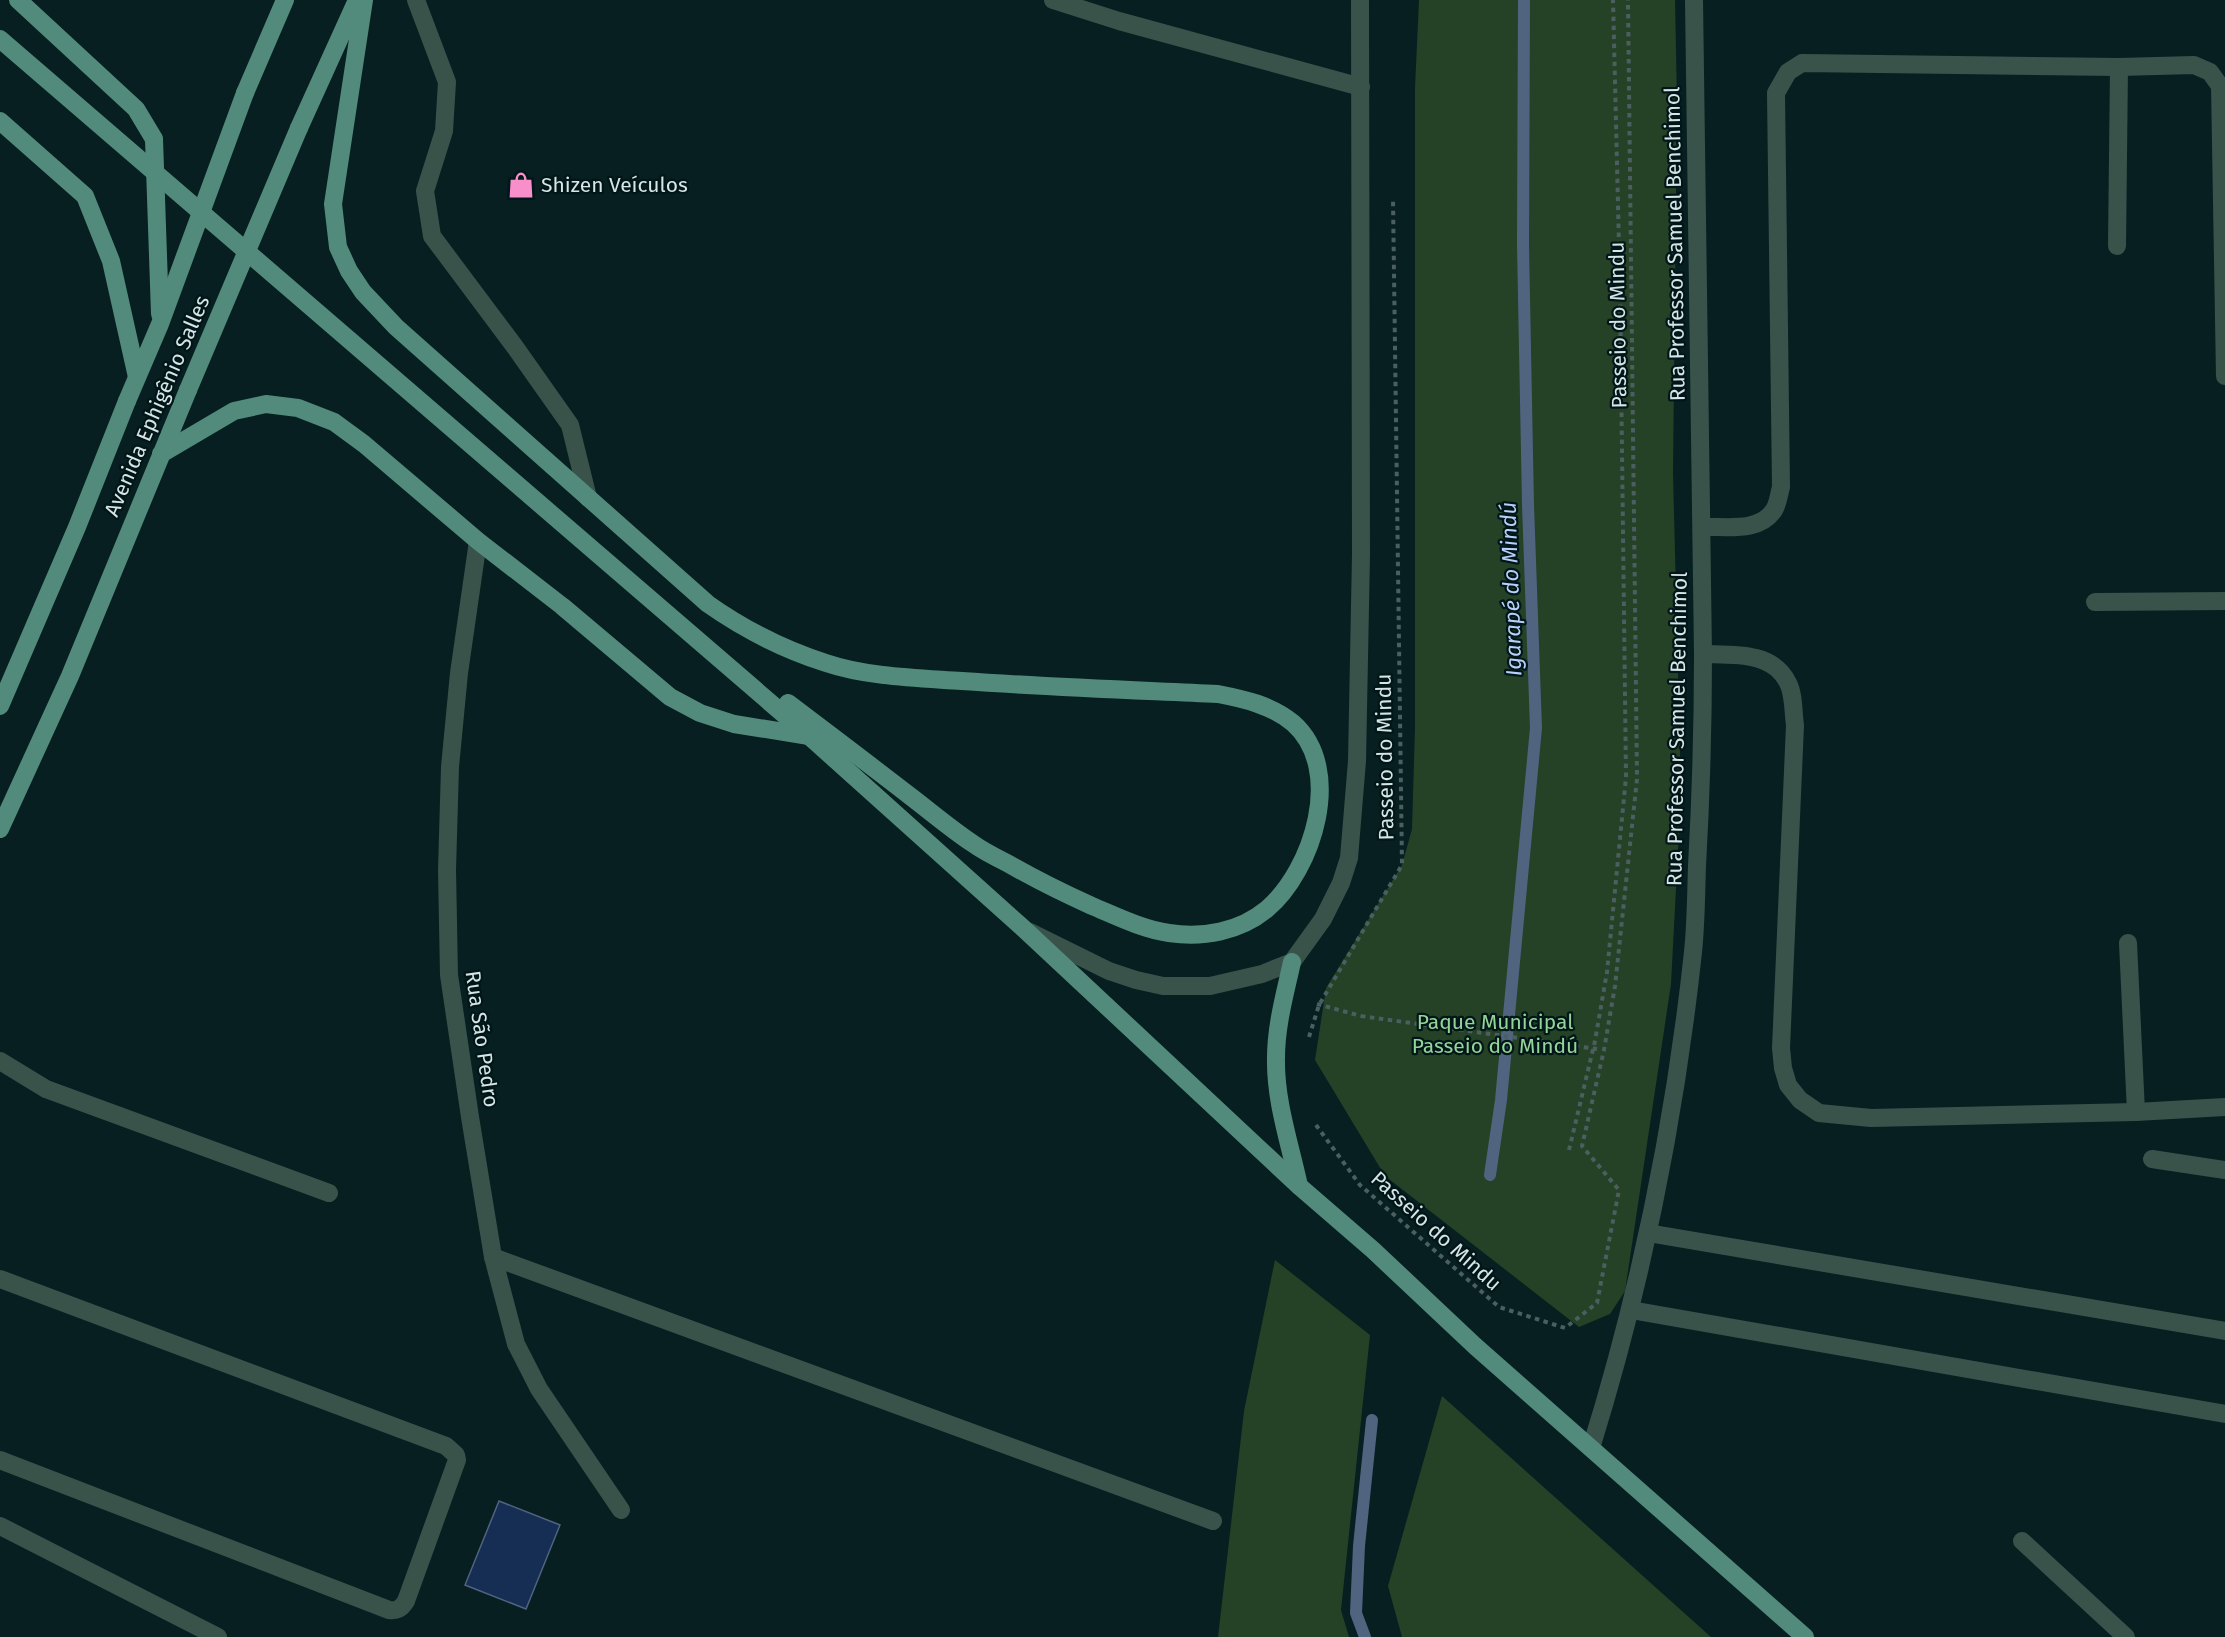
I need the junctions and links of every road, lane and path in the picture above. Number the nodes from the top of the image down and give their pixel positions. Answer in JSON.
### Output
{"nodes":[{"id":1,"x":18,"y":0,"type":"edge"},
{"id":2,"x":285,"y":0,"type":"edge"},
{"id":3,"x":357,"y":0,"type":"edge"},
{"id":4,"x":364,"y":0,"type":"edge"},
{"id":5,"x":416,"y":0,"type":"edge"},
{"id":6,"x":1053,"y":0,"type":"edge"},
{"id":7,"x":1360,"y":0,"type":"edge"},
{"id":8,"x":1613,"y":0,"type":"edge"},
{"id":9,"x":1628,"y":0,"type":"edge"},
{"id":10,"x":1694,"y":0,"type":"edge"},
{"id":11,"x":0,"y":39,"type":"edge"},
{"id":12,"x":2119,"y":67,"type":"junction"},
{"id":13,"x":1361,"y":87,"type":"junction"},
{"id":14,"x":0,"y":122,"type":"edge"},
{"id":15,"x":1393,"y":190,"type":"dead end"},
{"id":16,"x":2117,"y":246,"type":"dead end"},
{"id":17,"x":160,"y":324,"type":"junction"},
{"id":18,"x":2225,"y":376,"type":"edge"},
{"id":19,"x":137,"y":377,"type":"junction"},
{"id":20,"x":161,"y":454,"type":"junction"},
{"id":21,"x":588,"y":498,"type":"junction"},
{"id":22,"x":1702,"y":527,"type":"junction"},
{"id":23,"x":478,"y":541,"type":"junction"},
{"id":24,"x":648,"y":596,"type":"junction"},
{"id":25,"x":2225,"y":601,"type":"edge"},
{"id":26,"x":2095,"y":602,"type":"dead end"},
{"id":27,"x":1703,"y":654,"type":"junction"},
{"id":28,"x":0,"y":706,"type":"edge"},
{"id":29,"x":809,"y":736,"type":"junction"},
{"id":30,"x":0,"y":830,"type":"edge"},
{"id":31,"x":1023,"y":928,"type":"junction"},
{"id":32,"x":2128,"y":943,"type":"dead end"},
{"id":33,"x":1292,"y":962,"type":"junction"},
{"id":34,"x":1319,"y":1005,"type":"junction"},
{"id":35,"x":1306,"y":1046,"type":"dead end"},
{"id":36,"x":1604,"y":1050,"type":"junction"},
{"id":37,"x":0,"y":1061,"type":"edge"},
{"id":38,"x":2225,"y":1107,"type":"edge"},
{"id":39,"x":2136,"y":1112,"type":"junction"},
{"id":40,"x":1315,"y":1123,"type":"dead end"},
{"id":41,"x":1569,"y":1150,"type":"dead end"},
{"id":42,"x":2152,"y":1159,"type":"dead end"},
{"id":43,"x":2225,"y":1170,"type":"edge"},
{"id":44,"x":1299,"y":1186,"type":"junction"},
{"id":45,"x":329,"y":1193,"type":"dead end"},
{"id":46,"x":1648,"y":1233,"type":"junction"},
{"id":47,"x":494,"y":1257,"type":"junction"},
{"id":48,"x":0,"y":1279,"type":"edge"},
{"id":49,"x":1631,"y":1310,"type":"junction"},
{"id":50,"x":2225,"y":1331,"type":"edge"},
{"id":51,"x":2225,"y":1414,"type":"edge"},
{"id":52,"x":1591,"y":1448,"type":"junction"},
{"id":53,"x":0,"y":1460,"type":"edge"},
{"id":54,"x":621,"y":1510,"type":"dead end"},
{"id":55,"x":1213,"y":1521,"type":"dead end"},
{"id":56,"x":0,"y":1526,"type":"edge"},
{"id":57,"x":2022,"y":1541,"type":"dead end"},
{"id":58,"x":218,"y":1637,"type":"edge"},
{"id":59,"x":1805,"y":1637,"type":"edge"},
{"id":60,"x":2126,"y":1637,"type":"edge"}],
"edges":[{"from":1,"to":17,"type":"main road","bridge":true},
{"from":2,"to":17,"type":"main road","name":"Avenida Ephigênio Salles","bridge":true},
{"from":3,"to":20,"type":"main road","name":"Avenida Ephigênio Salles","bridge":true},
{"from":4,"to":21,"type":"main road"},
{"from":5,"to":21,"type":"street"},
{"from":6,"to":13,"type":"street"},
{"from":7,"to":13,"type":"street"},
{"from":8,"to":41,"type":"path"},
{"from":9,"to":36,"type":"path","name":"Passeio do Mindu"},
{"from":10,"to":22,"type":"street","name":"Rua Professor Samuel Benchimol"},
{"from":11,"to":24,"type":"main road"},
{"from":12,"to":16,"type":"street"},
{"from":12,"to":18,"type":"street"},
{"from":12,"to":22,"type":"street"},
{"from":13,"to":33,"type":"street"},
{"from":14,"to":19,"type":"main road"},
{"from":15,"to":34,"type":"path","name":"Passeio do Mindu"},
{"from":17,"to":19,"type":"main road","name":"Avenida Ephigênio Salles","bridge":true},
{"from":19,"to":28,"type":"main road","name":"Avenida Ephigênio Salles","bridge":true},
{"from":20,"to":23,"type":"main road"},
{"from":20,"to":30,"type":"main road","name":"Avenida Ephigênio Salles"},
{"from":21,"to":24,"type":"main road"},
{"from":22,"to":27,"type":"street","name":"Rua Professor Samuel Benchimol"},
{"from":23,"to":29,"type":"main road"},
{"from":23,"to":47,"type":"street","name":"Rua São Pedro"},
{"from":24,"to":29,"type":"main road"},
{"from":25,"to":26,"type":"street"},
{"from":27,"to":39,"type":"street"},
{"from":27,"to":46,"type":"street","name":"Rua Professor Samuel Benchimol"},
{"from":29,"to":31,"type":"main road"},
{"from":31,"to":33,"type":"street"},
{"from":31,"to":44,"type":"main road"},
{"from":32,"to":39,"type":"street"},
{"from":33,"to":44,"type":"main road"},
{"from":34,"to":35,"type":"path","name":"Passeio do Mindu"},
{"from":34,"to":36,"type":"path","bridge":true},
{"from":36,"to":40,"type":"path","name":"Passeio do Mindu"},
{"from":37,"to":45,"type":"street"},
{"from":38,"to":39,"type":"street"},
{"from":42,"to":43,"type":"street"},
{"from":44,"to":52,"type":"main road"},
{"from":46,"to":49,"type":"street","name":"Rua Professor Samuel Benchimol"},
{"from":46,"to":50,"type":"street"},
{"from":47,"to":54,"type":"street","name":"Rua São Pedro"},
{"from":47,"to":55,"type":"street"},
{"from":48,"to":53,"type":"street"},
{"from":49,"to":51,"type":"street"},
{"from":49,"to":52,"type":"street","name":"Rua Professor Samuel Benchimol"},
{"from":52,"to":59,"type":"main road"},
{"from":56,"to":58,"type":"street"},
{"from":57,"to":60,"type":"street"}]}
